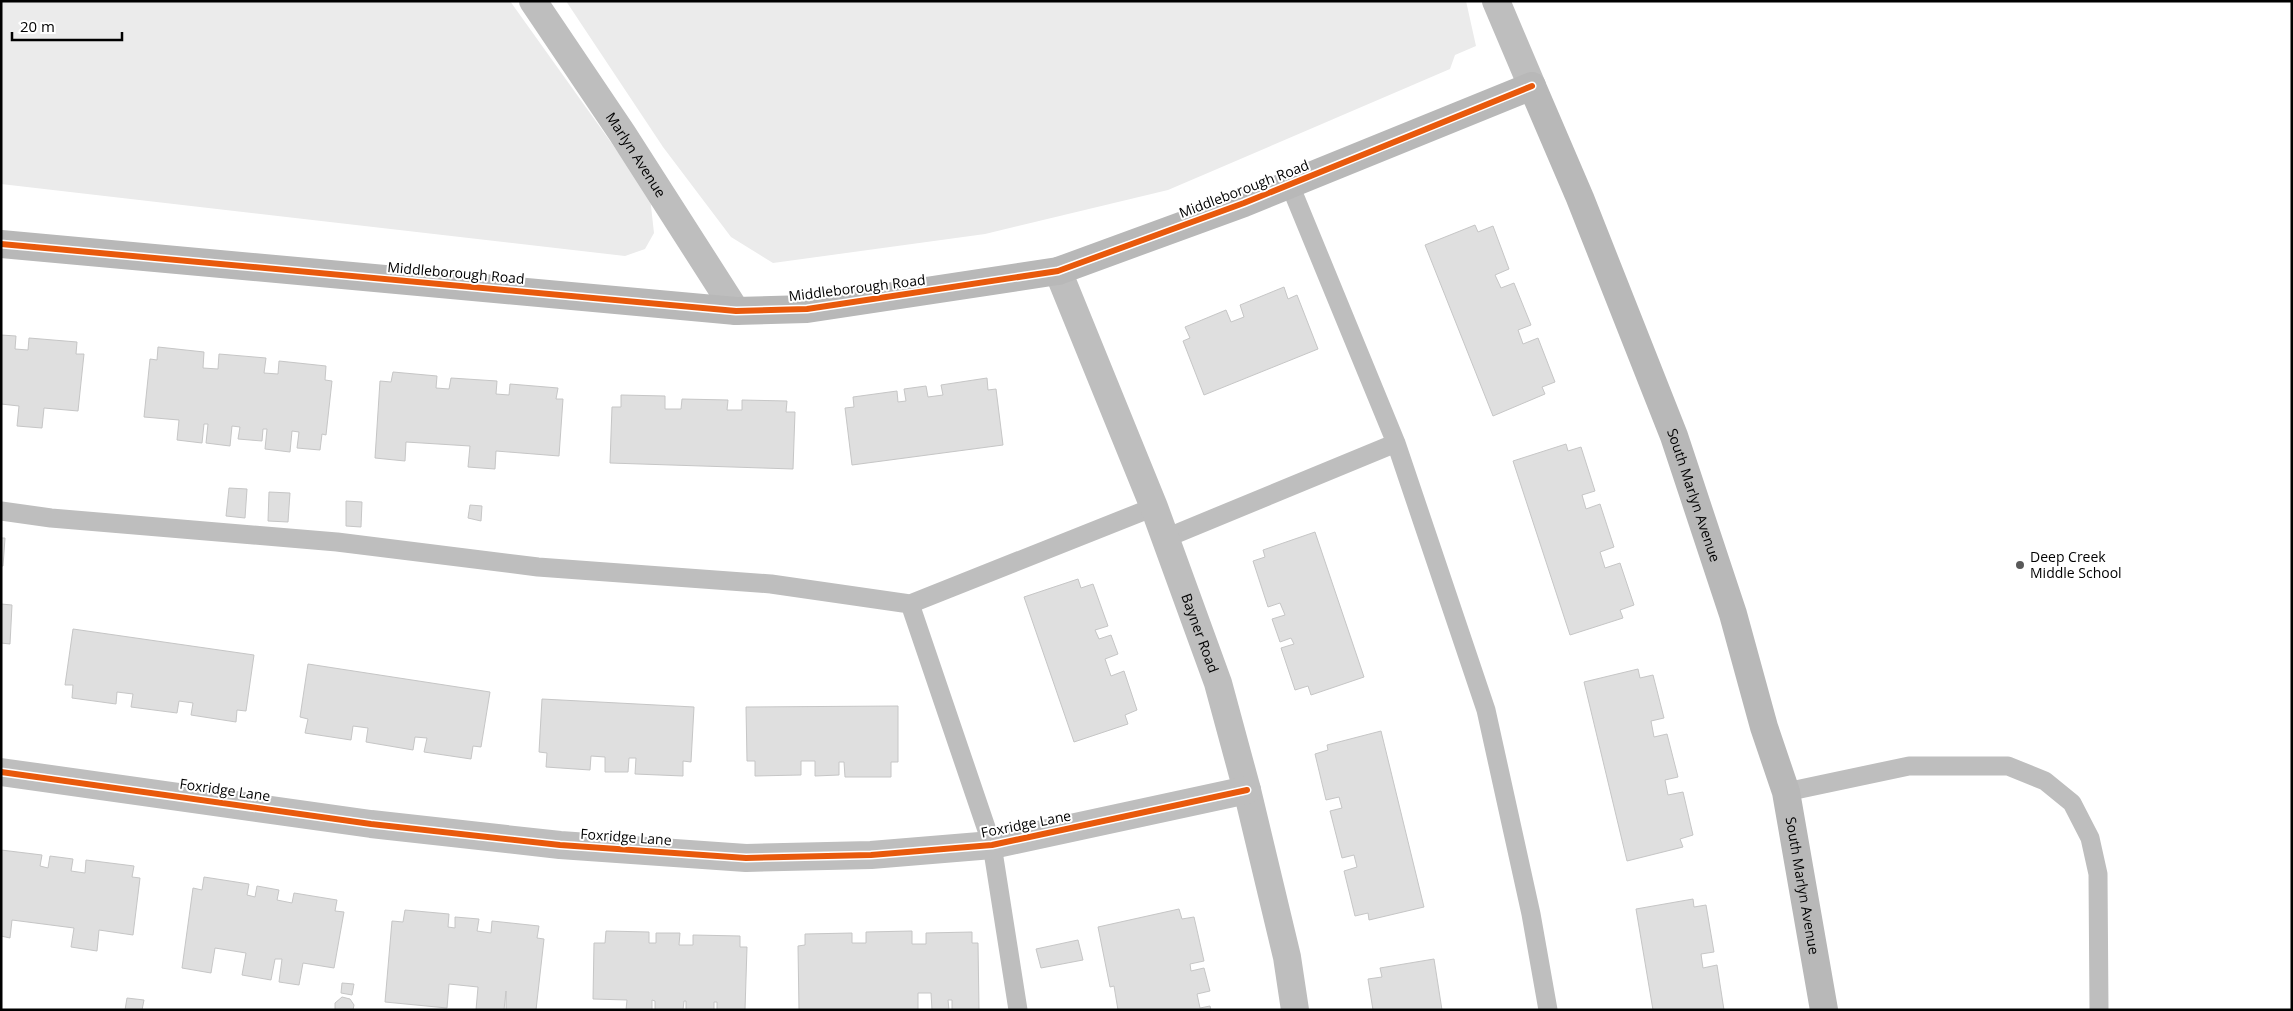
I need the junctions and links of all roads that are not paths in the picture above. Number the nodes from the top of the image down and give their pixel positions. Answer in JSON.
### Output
{"nodes":[{"id":1,"x":533,"y":1,"type":"edge"},
{"id":2,"x":1496,"y":1,"type":"edge"},
{"id":3,"x":1532,"y":86,"type":"junction"},
{"id":4,"x":1290,"y":185,"type":"junction"},
{"id":5,"x":1,"y":244,"type":"edge"},
{"id":6,"x":1058,"y":271,"type":"junction"},
{"id":7,"x":736,"y":311,"type":"junction"},
{"id":8,"x":1396,"y":444,"type":"junction"},
{"id":9,"x":1154,"y":507,"type":"junction"},
{"id":10,"x":1,"y":510,"type":"edge"},
{"id":11,"x":1166,"y":538,"type":"junction"},
{"id":12,"x":910,"y":604,"type":"junction"},
{"id":13,"x":1,"y":772,"type":"edge"},
{"id":14,"x":1247,"y":790,"type":"junction"},
{"id":15,"x":1786,"y":792,"type":"junction"},
{"id":16,"x":992,"y":845,"type":"junction"},
{"id":17,"x":1018,"y":1010,"type":"edge"},
{"id":18,"x":1295,"y":1010,"type":"edge"},
{"id":19,"x":1548,"y":1010,"type":"edge"},
{"id":20,"x":1824,"y":1010,"type":"edge"},
{"id":21,"x":2099,"y":1010,"type":"edge"}],
"edges":[{"from":1,"to":7,"type":"street","name":"Marlyn Avenue"},
{"from":2,"to":3,"type":"street","name":"South Marlyn Avenue"},
{"from":3,"to":4,"type":"street","name":"Middleborough Road"},
{"from":3,"to":15,"type":"street","name":"South Marlyn Avenue"},
{"from":4,"to":6,"type":"street","name":"Middleborough Road"},
{"from":4,"to":8,"type":"lane"},
{"from":5,"to":7,"type":"street","name":"Middleborough Road"},
{"from":6,"to":7,"type":"street","name":"Middleborough Road"},
{"from":6,"to":9,"type":"street","name":"Bayner Road"},
{"from":8,"to":11,"type":"lane"},
{"from":8,"to":19,"type":"lane"},
{"from":9,"to":11,"type":"street","name":"Bayner Road"},
{"from":9,"to":12,"type":"lane"},
{"from":10,"to":12,"type":"lane"},
{"from":11,"to":14,"type":"street","name":"Bayner Road"},
{"from":12,"to":16,"type":"lane"},
{"from":13,"to":16,"type":"street","name":"Foxridge Lane"},
{"from":14,"to":16,"type":"street","name":"Foxridge Lane"},
{"from":14,"to":18,"type":"street","name":"Bayner Road"},
{"from":15,"to":20,"type":"street","name":"South Marlyn Avenue"},
{"from":15,"to":21,"type":"lane"},
{"from":16,"to":17,"type":"lane"}]}
